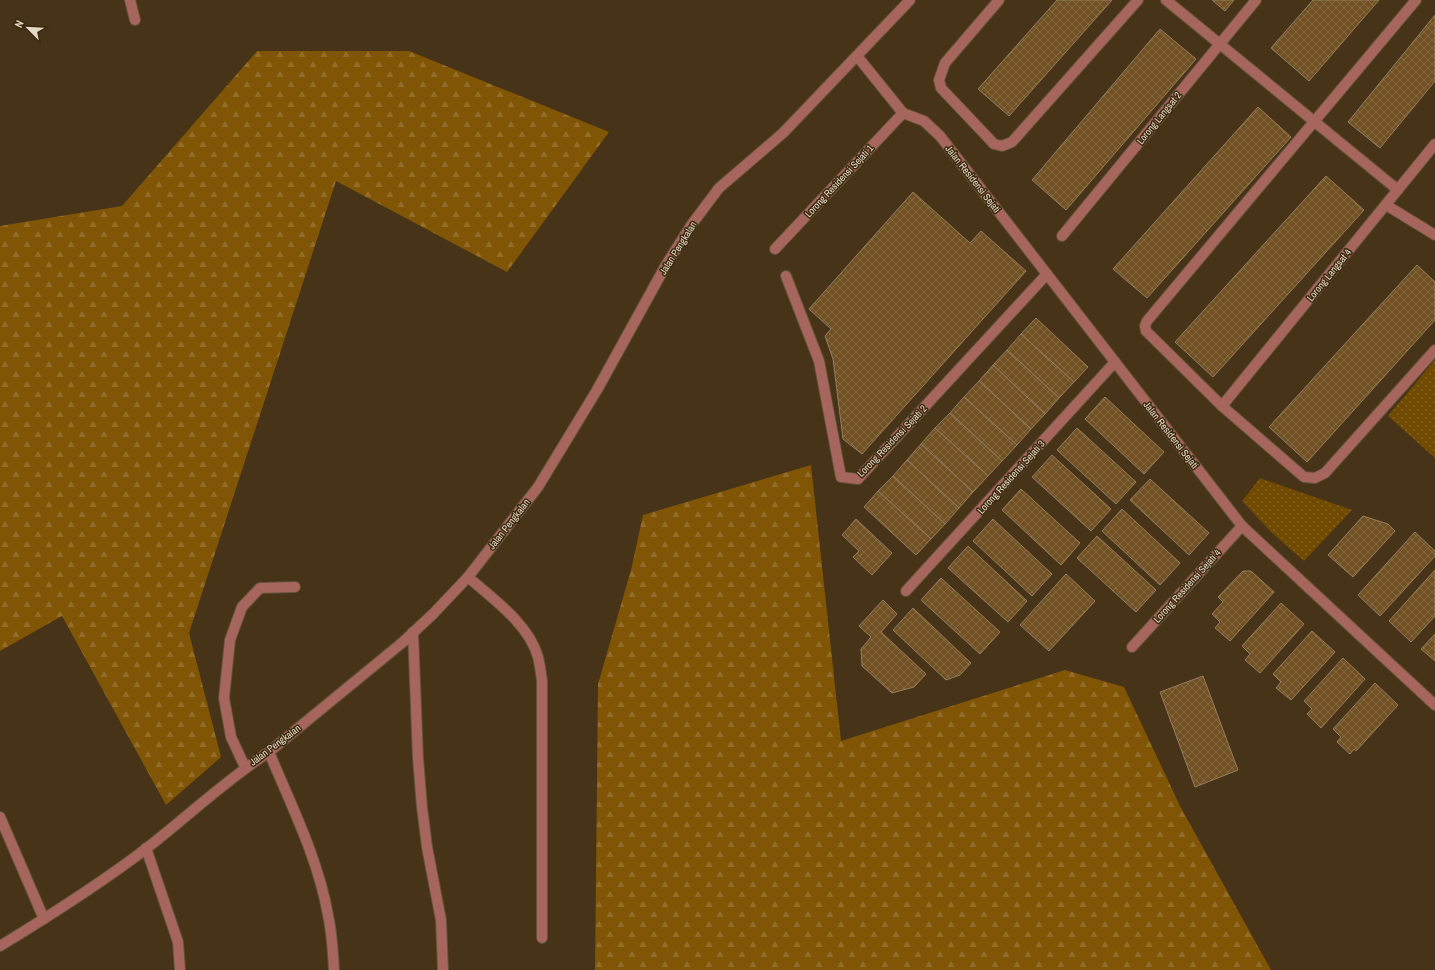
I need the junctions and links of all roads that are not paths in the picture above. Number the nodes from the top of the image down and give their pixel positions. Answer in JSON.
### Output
{"nodes":[{"id":1,"x":130,"y":0,"type":"edge"},
{"id":2,"x":910,"y":0,"type":"edge"},
{"id":3,"x":999,"y":0,"type":"edge"},
{"id":4,"x":1138,"y":0,"type":"edge"},
{"id":5,"x":1166,"y":0,"type":"edge"},
{"id":6,"x":1256,"y":0,"type":"edge"},
{"id":7,"x":1416,"y":0,"type":"edge"},
{"id":8,"x":135,"y":20,"type":"dead end"},
{"id":9,"x":1220,"y":44,"type":"junction"},
{"id":10,"x":857,"y":56,"type":"junction"},
{"id":11,"x":903,"y":113,"type":"junction"},
{"id":12,"x":1314,"y":122,"type":"junction"},
{"id":13,"x":1435,"y":144,"type":"edge"},
{"id":14,"x":1398,"y":190,"type":"junction"},
{"id":15,"x":1386,"y":205,"type":"junction"},
{"id":16,"x":1435,"y":235,"type":"edge"},
{"id":17,"x":1062,"y":236,"type":"dead end"},
{"id":18,"x":775,"y":249,"type":"dead end"},
{"id":19,"x":1047,"y":274,"type":"junction"},
{"id":20,"x":786,"y":276,"type":"dead end"},
{"id":21,"x":1435,"y":350,"type":"edge"},
{"id":22,"x":1115,"y":362,"type":"junction"},
{"id":23,"x":1222,"y":406,"type":"junction"},
{"id":24,"x":1242,"y":526,"type":"junction"},
{"id":25,"x":468,"y":577,"type":"junction"},
{"id":26,"x":294,"y":587,"type":"dead end"},
{"id":27,"x":906,"y":591,"type":"dead end"},
{"id":28,"x":413,"y":632,"type":"junction"},
{"id":29,"x":1132,"y":647,"type":"dead end"},
{"id":30,"x":1435,"y":705,"type":"edge"},
{"id":31,"x":269,"y":752,"type":"junction"},
{"id":32,"x":245,"y":767,"type":"junction"},
{"id":33,"x":0,"y":818,"type":"edge"},
{"id":34,"x":146,"y":848,"type":"junction"},
{"id":35,"x":44,"y":919,"type":"junction"},
{"id":36,"x":542,"y":938,"type":"dead end"},
{"id":37,"x":0,"y":946,"type":"edge"},
{"id":38,"x":180,"y":970,"type":"edge"},
{"id":39,"x":334,"y":970,"type":"edge"},
{"id":40,"x":443,"y":970,"type":"edge"}],
"edges":[{"from":1,"to":8,"type":"street"},
{"from":2,"to":10,"type":"street","name":"Jalan Pengkalan"},
{"from":3,"to":4,"type":"street"},
{"from":5,"to":9,"type":"street"},
{"from":6,"to":9,"type":"street","name":"Lorong Langsat 2"},
{"from":7,"to":12,"type":"street"},
{"from":9,"to":12,"type":"street"},
{"from":9,"to":17,"type":"street","name":"Lorong Langsat 2"},
{"from":10,"to":11,"type":"street"},
{"from":10,"to":25,"type":"street","name":"Jalan Pengkalan"},
{"from":11,"to":18,"type":"street","name":"Lorong Residensi Sejati 1"},
{"from":11,"to":19,"type":"street","name":"Jalan Residensi Sejati"},
{"from":12,"to":14,"type":"street"},
{"from":12,"to":23,"type":"street"},
{"from":13,"to":14,"type":"street","name":"Lorong Langsat 4"},
{"from":14,"to":15,"type":"street","name":"Lorong Langsat 4"},
{"from":15,"to":16,"type":"street"},
{"from":15,"to":23,"type":"street","name":"Lorong Langsat 4"},
{"from":19,"to":20,"type":"street","name":"Lorong Residensi Sejati 2"},
{"from":19,"to":22,"type":"street","name":"Jalan Residensi Sejati"},
{"from":21,"to":23,"type":"street"},
{"from":22,"to":24,"type":"street","name":"Jalan Residensi Sejati"},
{"from":22,"to":27,"type":"street","name":"Lorong Residensi Sejati 3"},
{"from":24,"to":29,"type":"street","name":"Lorong Residensi Sejati 4"},
{"from":24,"to":30,"type":"street","name":"Jalan Residensi Sejati"},
{"from":25,"to":28,"type":"street","name":"Jalan Pengkalan"},
{"from":25,"to":36,"type":"street"},
{"from":26,"to":32,"type":"street"},
{"from":28,"to":31,"type":"street","name":"Jalan Pengkalan"},
{"from":28,"to":40,"type":"street"},
{"from":31,"to":32,"type":"street","name":"Jalan Pengkalan"},
{"from":31,"to":39,"type":"street"},
{"from":32,"to":34,"type":"street","name":"Jalan Pengkalan"},
{"from":33,"to":35,"type":"street"},
{"from":34,"to":35,"type":"street","name":"Jalan Pengkalan"},
{"from":34,"to":38,"type":"street"},
{"from":35,"to":37,"type":"street","name":"Jalan Pengkalan"}]}
